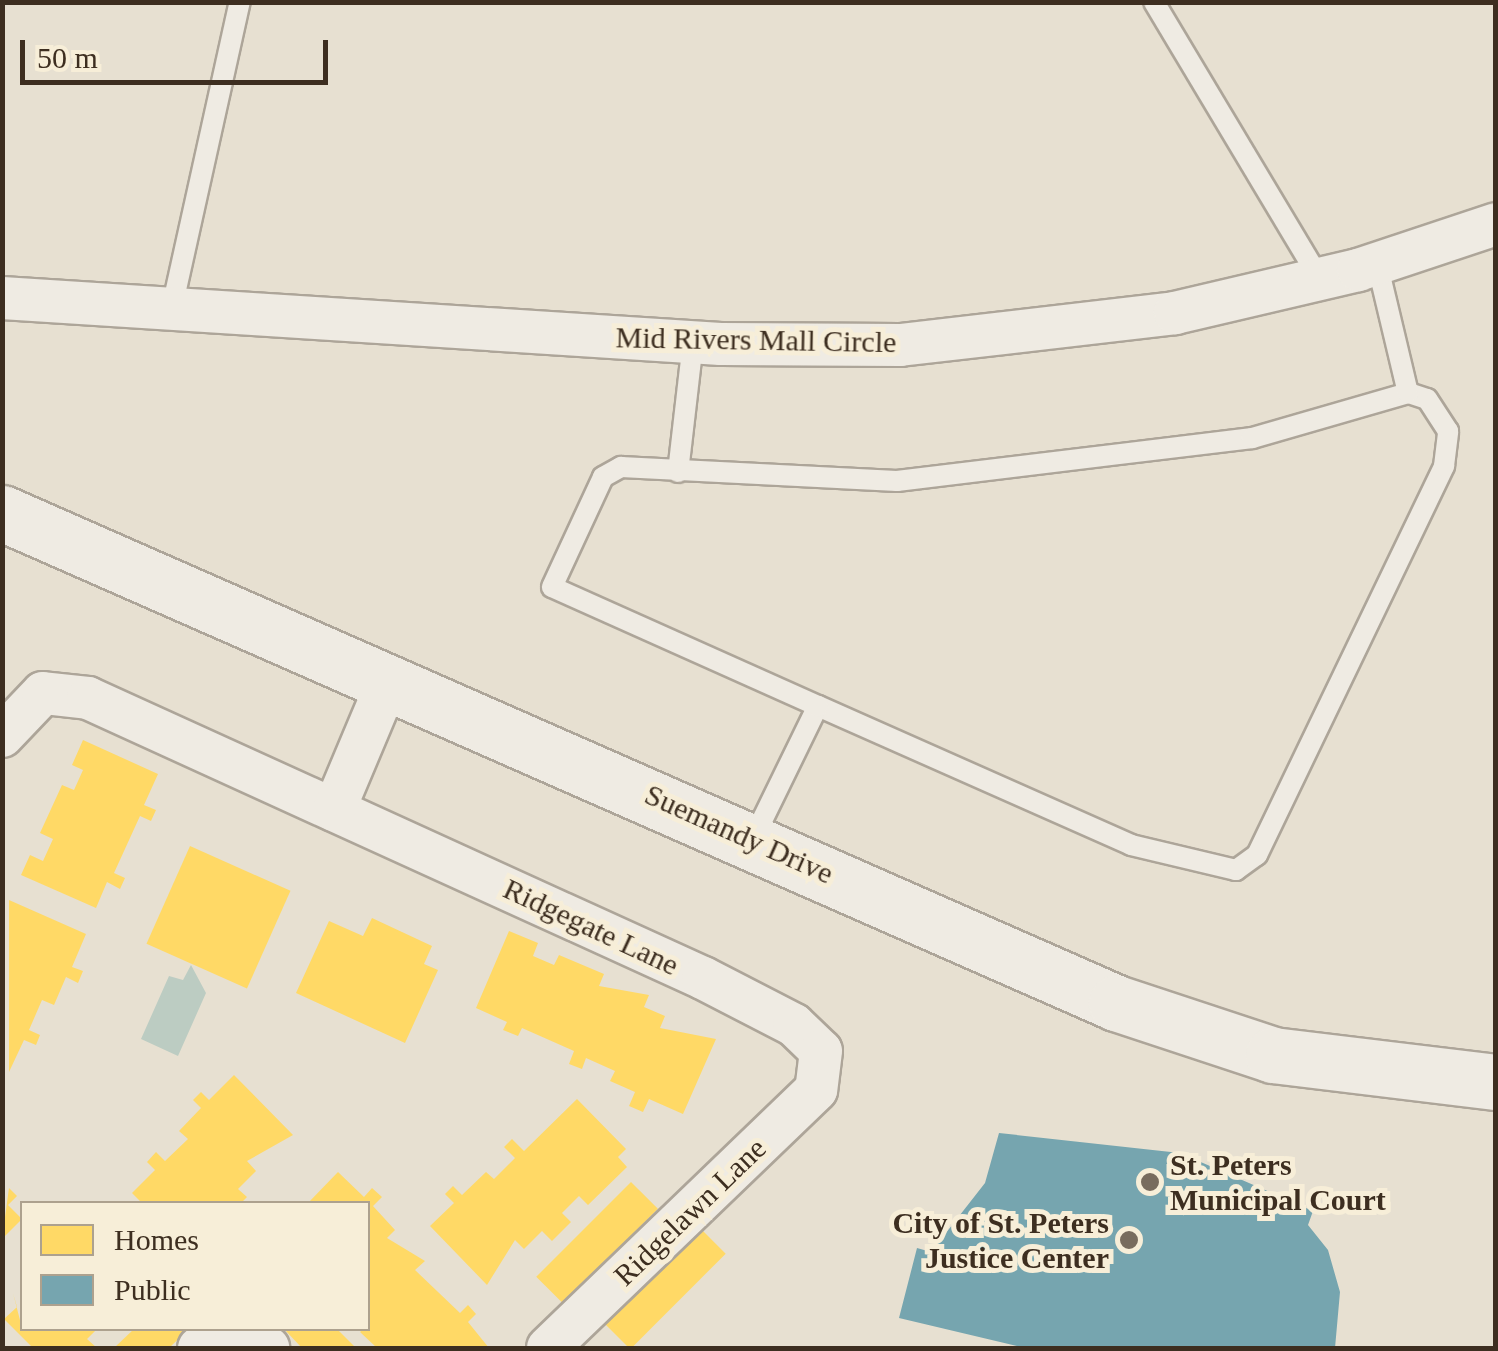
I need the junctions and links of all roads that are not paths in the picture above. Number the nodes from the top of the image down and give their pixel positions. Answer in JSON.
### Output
{"nodes":[{"id":1,"x":240,"y":2,"type":"edge"},
{"id":2,"x":1154,"y":2,"type":"edge"},
{"id":3,"x":1496,"y":224,"type":"edge"},
{"id":4,"x":1377,"y":264,"type":"junction"},
{"id":5,"x":1320,"y":279,"type":"junction"},
{"id":6,"x":2,"y":298,"type":"edge"},
{"id":7,"x":170,"y":312,"type":"junction"},
{"id":8,"x":693,"y":342,"type":"junction"},
{"id":9,"x":1408,"y":393,"type":"junction"},
{"id":10,"x":678,"y":472,"type":"junction"},
{"id":11,"x":2,"y":513,"type":"edge"},
{"id":12,"x":390,"y":677,"type":"junction"},
{"id":13,"x":818,"y":706,"type":"junction"},
{"id":14,"x":2,"y":736,"type":"edge"},
{"id":15,"x":334,"y":810,"type":"junction"},
{"id":16,"x":753,"y":839,"type":"junction"},
{"id":17,"x":824,"y":1069,"type":"joint"},
{"id":18,"x":1496,"y":1082,"type":"edge"},
{"id":19,"x":234,"y":1331,"type":"edge"},
{"id":20,"x":238,"y":1331,"type":"edge"},
{"id":21,"x":199,"y":1348,"type":"edge"},
{"id":22,"x":268,"y":1348,"type":"edge"},
{"id":23,"x":548,"y":1348,"type":"edge"}],
"edges":[{"from":1,"to":7,"type":"lane"},
{"from":2,"to":5,"type":"lane"},
{"from":3,"to":4,"type":"street","name":"Mid Rivers Mall Circle"},
{"from":4,"to":5,"type":"street","name":"Mid Rivers Mall Circle"},
{"from":4,"to":9,"type":"lane"},
{"from":5,"to":8,"type":"street","name":"Mid Rivers Mall Circle"},
{"from":6,"to":7,"type":"street","name":"Mid Rivers Mall Circle"},
{"from":7,"to":8,"type":"street","name":"Mid Rivers Mall Circle"},
{"from":8,"to":10,"type":"lane"},
{"from":9,"to":10,"type":"lane"},
{"from":9,"to":13,"type":"lane"},
{"from":10,"to":13,"type":"lane"},
{"from":11,"to":12,"type":"street","name":"Suemandy Drive"},
{"from":12,"to":15,"type":"street"},
{"from":12,"to":16,"type":"street","name":"Suemandy Drive"},
{"from":13,"to":16,"type":"lane"},
{"from":14,"to":15,"type":"street","name":"Ridgegate Lane"},
{"from":15,"to":17,"type":"street","name":"Ridgegate Lane"},
{"from":16,"to":18,"type":"street","name":"Suemandy Drive"},
{"from":17,"to":23,"type":"street","name":"Ridgelawn Lane"},
{"from":19,"to":21,"type":"street"},
{"from":20,"to":22,"type":"street"}]}
